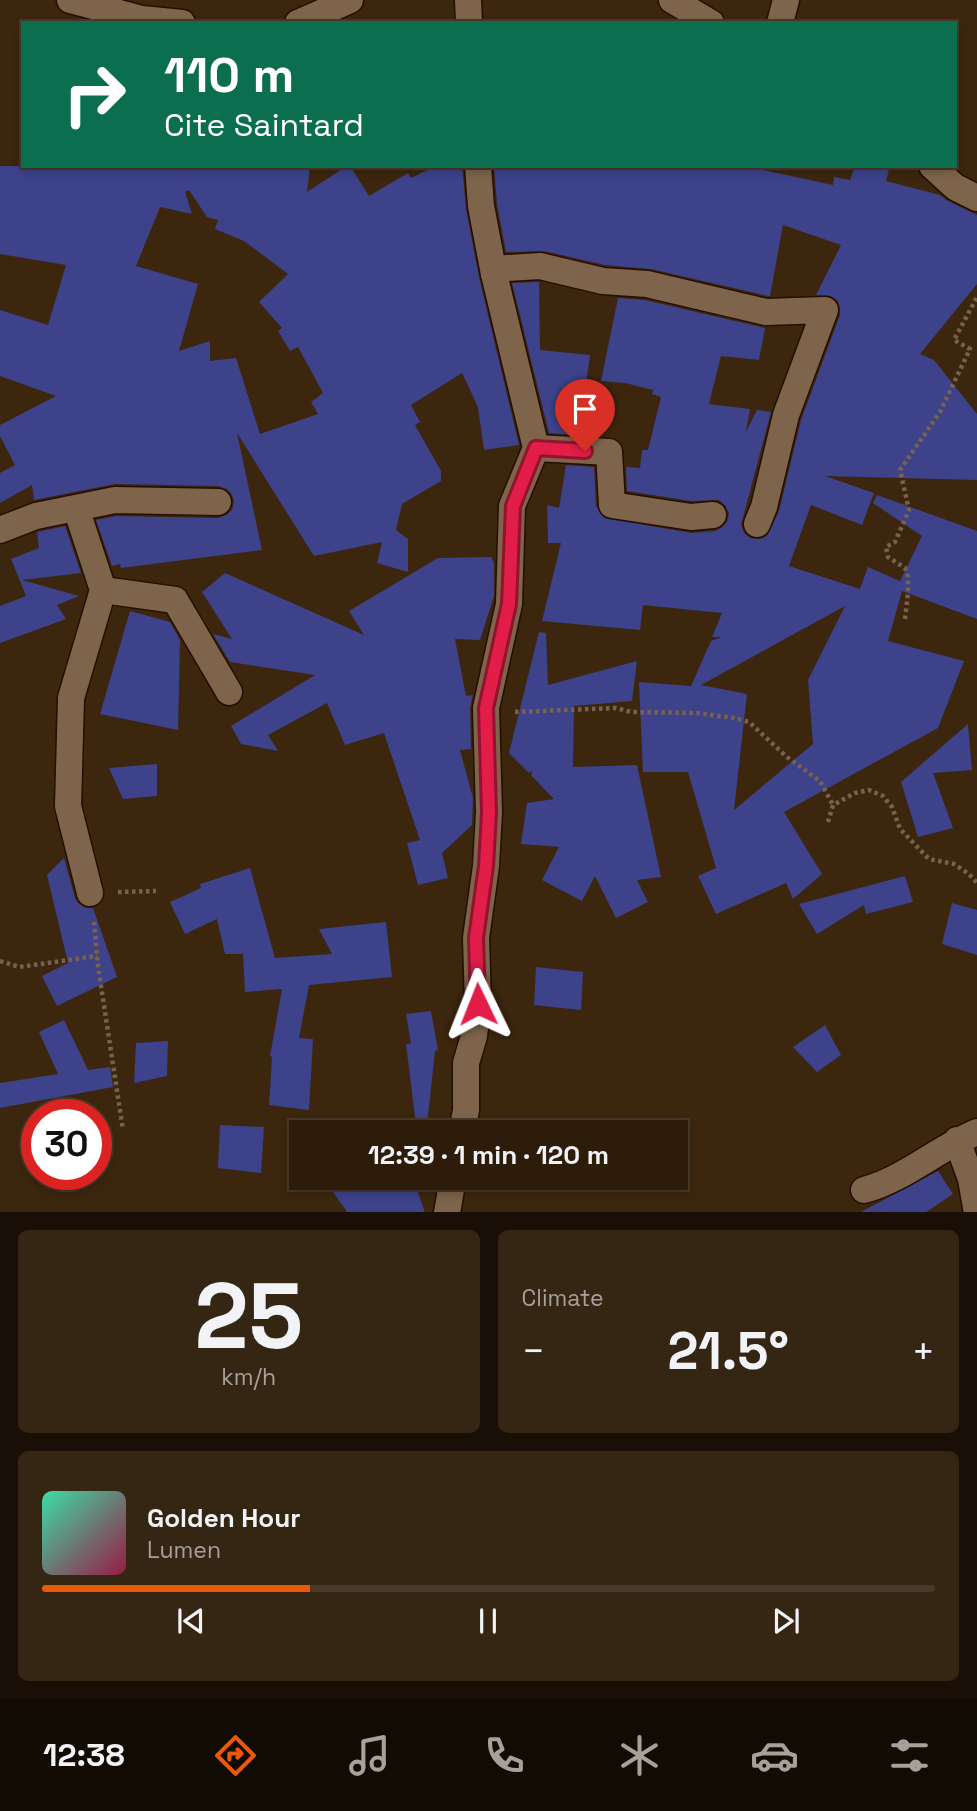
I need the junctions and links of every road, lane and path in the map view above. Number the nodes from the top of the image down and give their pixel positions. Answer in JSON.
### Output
{"nodes":[{"id":1,"x":70,"y":0,"type":"edge"},
{"id":2,"x":468,"y":0,"type":"edge"},
{"id":3,"x":672,"y":0,"type":"edge"},
{"id":4,"x":786,"y":0,"type":"edge"},
{"id":5,"x":345,"y":1,"type":"edge"},
{"id":6,"x":162,"y":21,"type":"edge"},
{"id":7,"x":302,"y":21,"type":"edge"},
{"id":8,"x":469,"y":21,"type":"edge"},
{"id":9,"x":708,"y":21,"type":"edge"},
{"id":10,"x":781,"y":21,"type":"edge"},
{"id":11,"x":478,"y":168,"type":"edge"},
{"id":12,"x":934,"y":168,"type":"edge"},
{"id":13,"x":977,"y":198,"type":"edge"},
{"id":14,"x":494,"y":274,"type":"junction"},
{"id":15,"x":977,"y":297,"type":"edge"},
{"id":16,"x":536,"y":448,"type":"junction"},
{"id":17,"x":218,"y":502,"type":"dead end"},
{"id":18,"x":76,"y":508,"type":"junction"},
{"id":19,"x":713,"y":515,"type":"dead end"},
{"id":20,"x":757,"y":524,"type":"dead end"},
{"id":21,"x":0,"y":530,"type":"edge"},
{"id":22,"x":103,"y":590,"type":"junction"},
{"id":23,"x":905,"y":620,"type":"dead end"},
{"id":24,"x":229,"y":692,"type":"dead end"},
{"id":25,"x":486,"y":712,"type":"junction"},
{"id":26,"x":833,"y":805,"type":"junction"},
{"id":27,"x":828,"y":822,"type":"dead end"},
{"id":28,"x":977,"y":883,"type":"edge"},
{"id":29,"x":156,"y":891,"type":"dead end"},
{"id":30,"x":90,"y":893,"type":"junction"},
{"id":31,"x":97,"y":956,"type":"junction"},
{"id":32,"x":0,"y":961,"type":"edge"},
{"id":33,"x":464,"y":1120,"type":"edge"},
{"id":34,"x":123,"y":1130,"type":"dead end"},
{"id":35,"x":967,"y":1136,"type":"edge"},
{"id":36,"x":864,"y":1189,"type":"dead end"},
{"id":37,"x":451,"y":1190,"type":"edge"},
{"id":38,"x":447,"y":1212,"type":"edge"},
{"id":39,"x":977,"y":1212,"type":"edge"}],
"edges":[{"from":1,"to":6,"type":"street"},
{"from":2,"to":8,"type":"street"},
{"from":3,"to":9,"type":"street"},
{"from":4,"to":10,"type":"street"},
{"from":5,"to":7,"type":"street"},
{"from":11,"to":14,"type":"street"},
{"from":12,"to":13,"type":"street"},
{"from":14,"to":16,"type":"street"},
{"from":14,"to":20,"type":"street"},
{"from":15,"to":23,"type":"path"},
{"from":16,"to":19,"type":"street"},
{"from":16,"to":25,"type":"street"},
{"from":17,"to":18,"type":"street"},
{"from":18,"to":21,"type":"street"},
{"from":18,"to":22,"type":"street"},
{"from":22,"to":24,"type":"street"},
{"from":22,"to":30,"type":"street"},
{"from":25,"to":26,"type":"path"},
{"from":25,"to":33,"type":"street"},
{"from":26,"to":27,"type":"path"},
{"from":26,"to":28,"type":"path"},
{"from":29,"to":30,"type":"path"},
{"from":30,"to":31,"type":"path"},
{"from":31,"to":32,"type":"path"},
{"from":31,"to":34,"type":"path"},
{"from":35,"to":36,"type":"street"},
{"from":35,"to":39,"type":"street"},
{"from":37,"to":38,"type":"street"}]}
